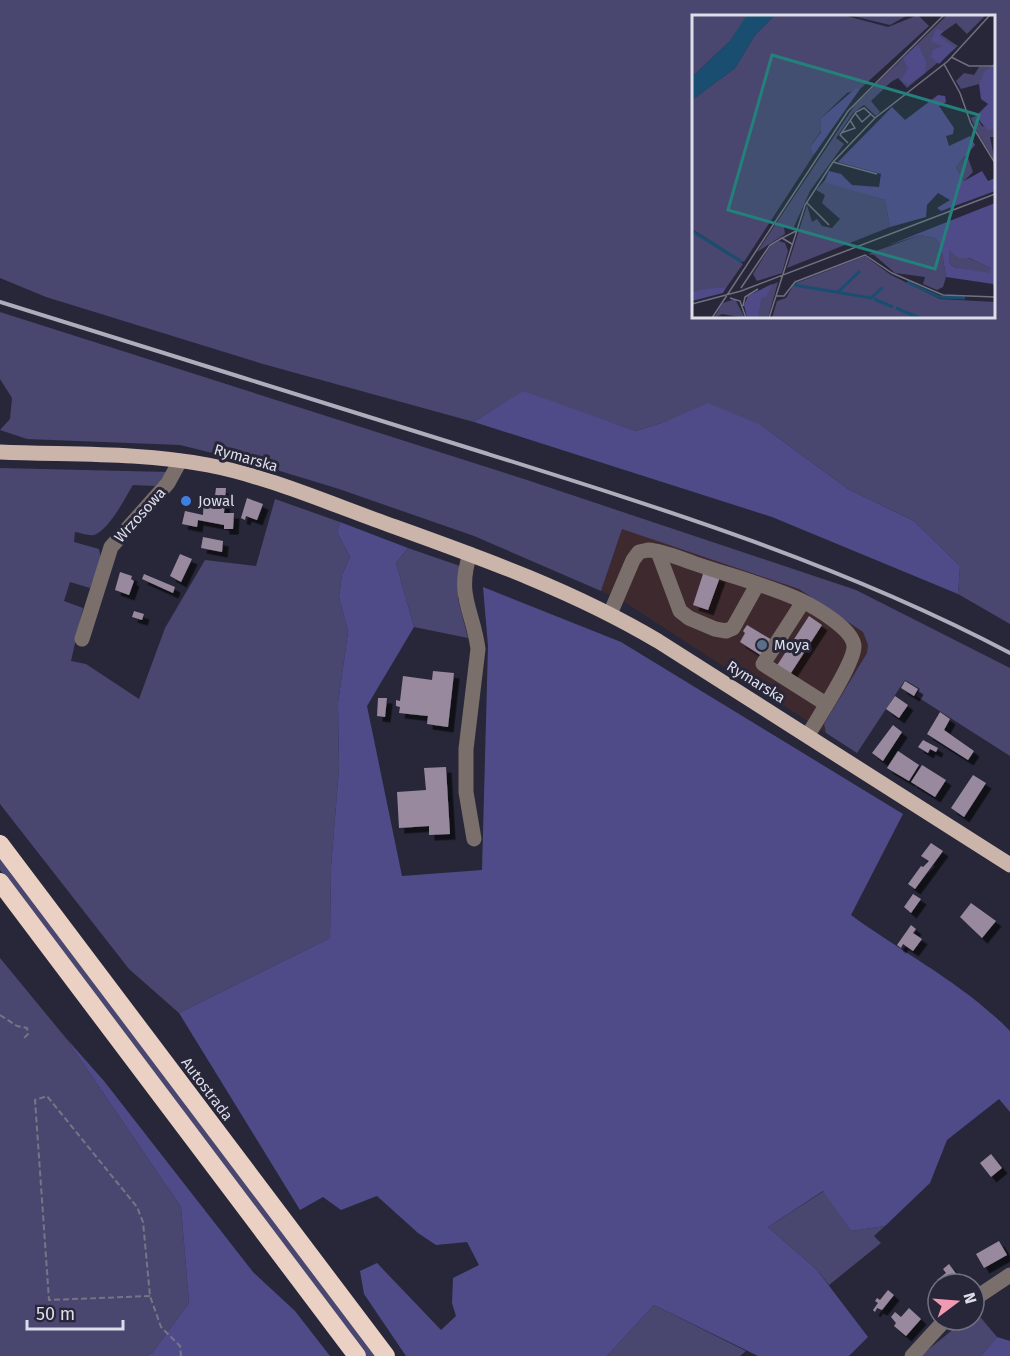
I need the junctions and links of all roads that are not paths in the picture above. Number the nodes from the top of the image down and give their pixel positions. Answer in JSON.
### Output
{"nodes":[{"id":1,"x":0,"y":452,"type":"edge"},
{"id":2,"x":180,"y":460,"type":"junction"},
{"id":3,"x":658,"y":552,"type":"junction"},
{"id":4,"x":470,"y":554,"type":"junction"},
{"id":5,"x":757,"y":585,"type":"junction"},
{"id":6,"x":803,"y":602,"type":"junction"},
{"id":7,"x":610,"y":614,"type":"junction"},
{"id":8,"x":82,"y":639,"type":"dead end"},
{"id":9,"x":826,"y":704,"type":"junction"},
{"id":10,"x":808,"y":735,"type":"junction"},
{"id":11,"x":474,"y":839,"type":"dead end"},
{"id":12,"x":0,"y":844,"type":"edge"},
{"id":13,"x":1010,"y":865,"type":"edge"},
{"id":14,"x":0,"y":882,"type":"edge"},
{"id":15,"x":1010,"y":1275,"type":"edge"},
{"id":16,"x":986,"y":1291,"type":"edge"},
{"id":17,"x":934,"y":1332,"type":"edge"},
{"id":18,"x":357,"y":1356,"type":"edge"},
{"id":19,"x":386,"y":1356,"type":"edge"},
{"id":20,"x":912,"y":1356,"type":"edge"}],
"edges":[{"from":1,"to":2,"type":"main road","name":"Rymarska"},
{"from":2,"to":4,"type":"main road","name":"Rymarska"},
{"from":2,"to":8,"type":"street","name":"Wrzosowa"},
{"from":3,"to":5,"type":"street"},
{"from":3,"to":5,"type":"street"},
{"from":3,"to":7,"type":"street"},
{"from":4,"to":7,"type":"main road","name":"Rymarska"},
{"from":4,"to":11,"type":"street"},
{"from":5,"to":6,"type":"street"},
{"from":6,"to":9,"type":"street"},
{"from":6,"to":9,"type":"street"},
{"from":7,"to":10,"type":"main road","name":"Rymarska"},
{"from":9,"to":10,"type":"street"},
{"from":10,"to":13,"type":"main road","name":"Rymarska"},
{"from":12,"to":19,"type":"highway","name":"Autostrada"},
{"from":14,"to":18,"type":"highway"},
{"from":15,"to":16,"type":"street"},
{"from":17,"to":20,"type":"street"}]}
